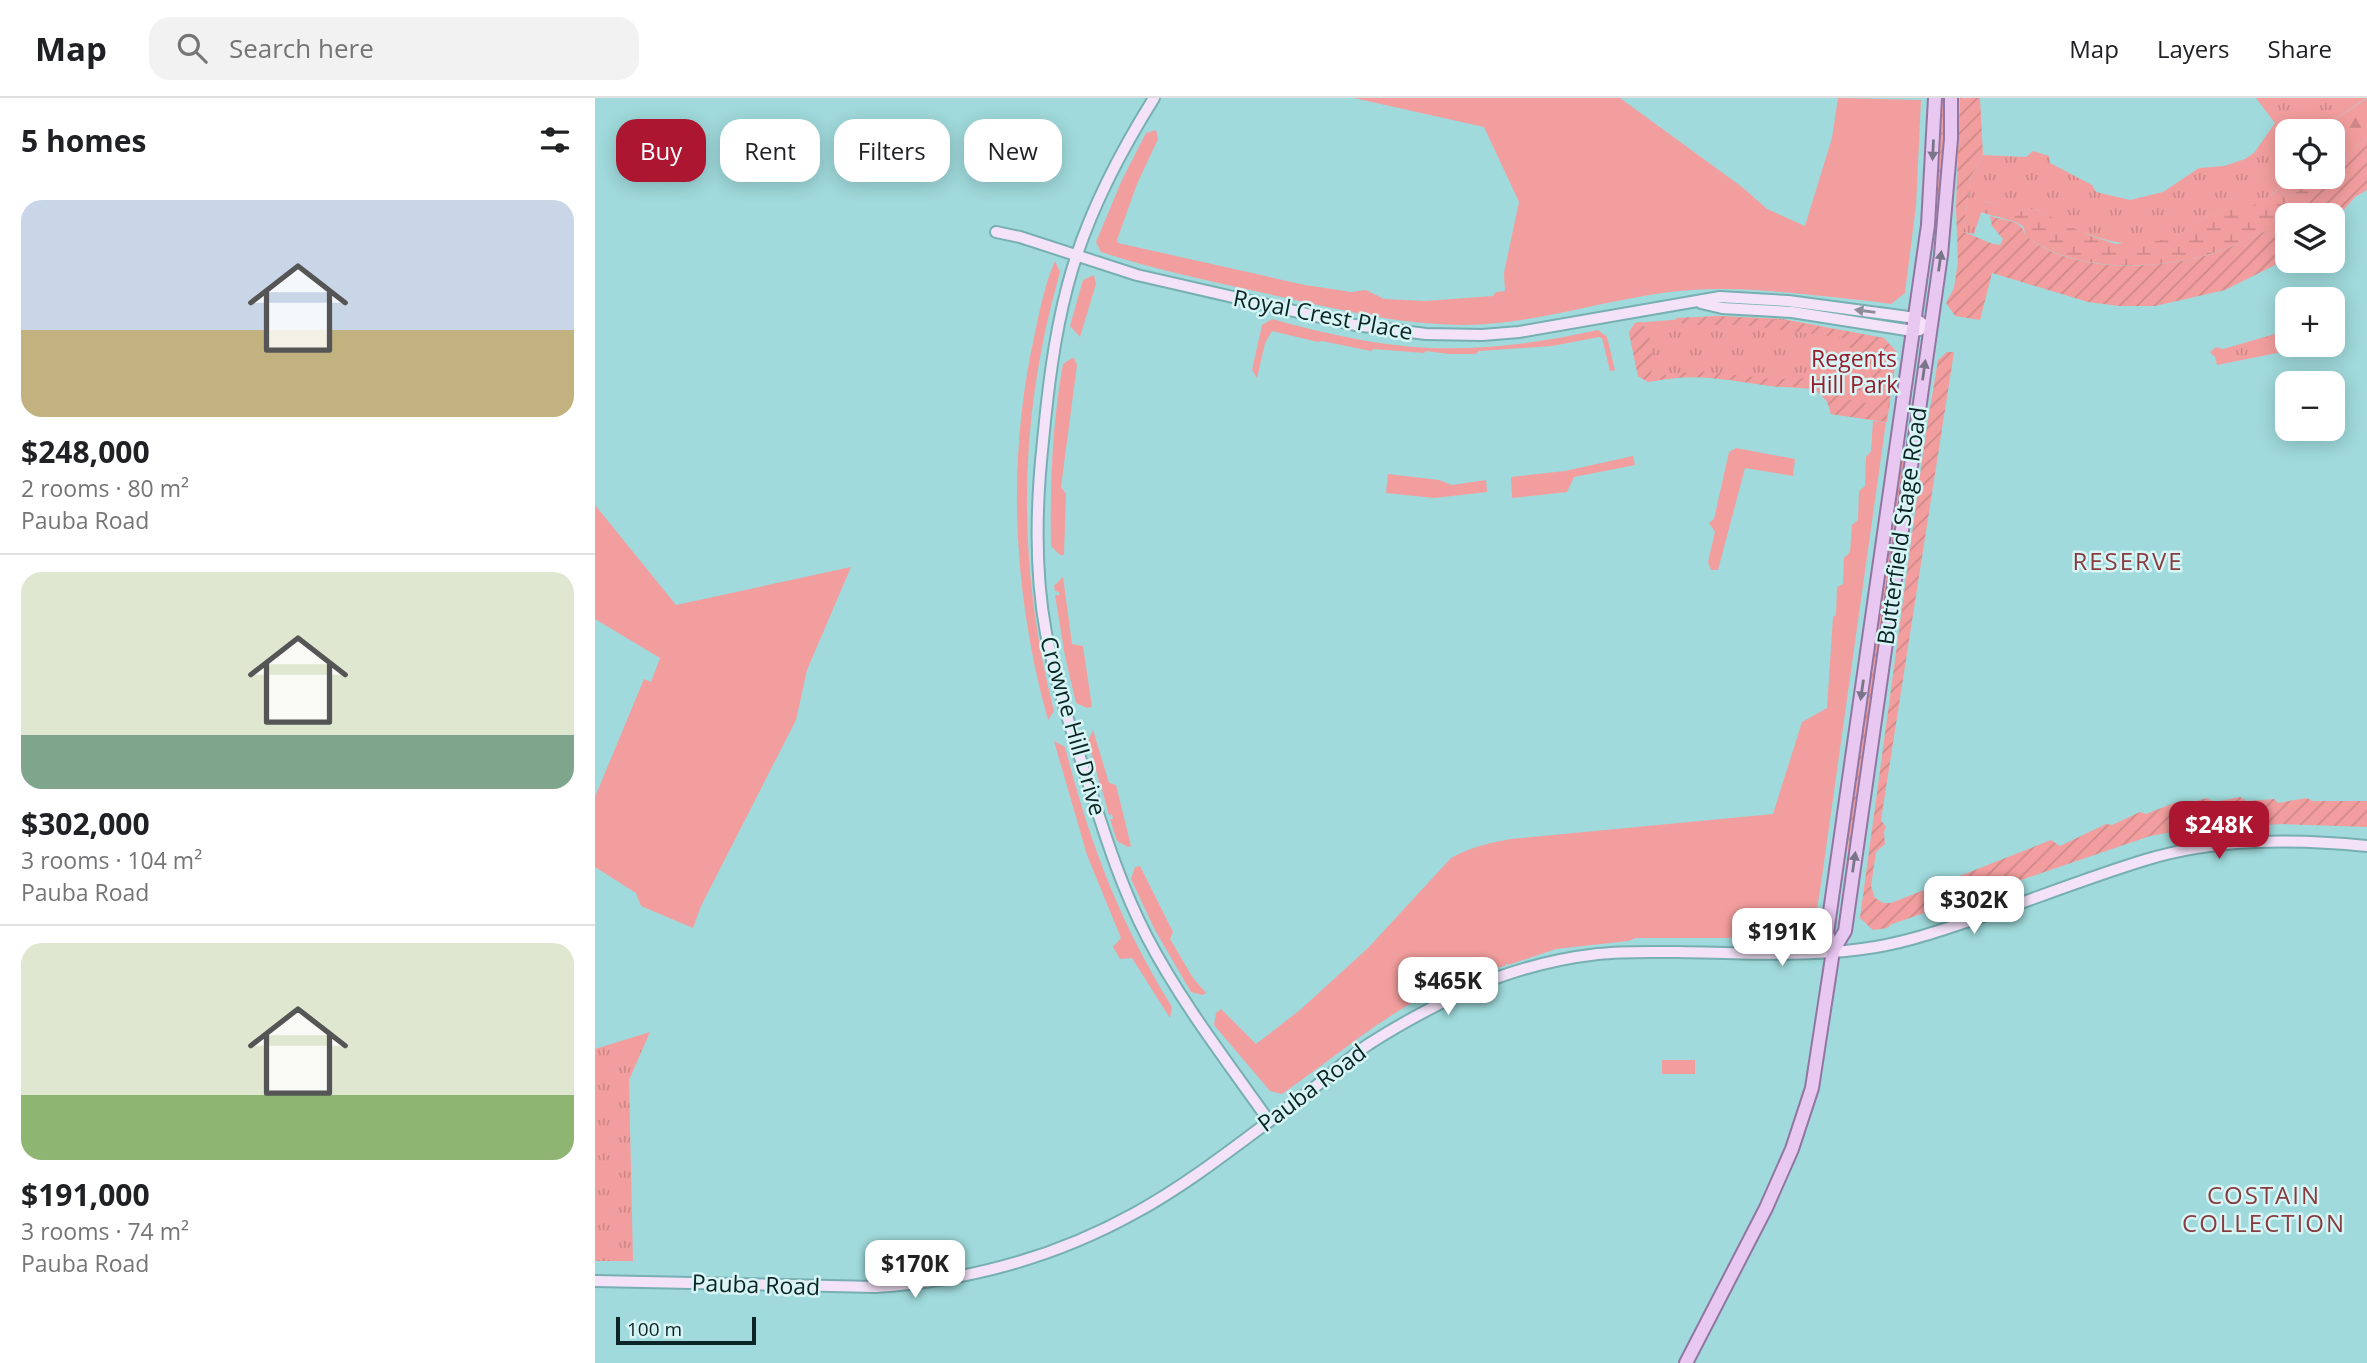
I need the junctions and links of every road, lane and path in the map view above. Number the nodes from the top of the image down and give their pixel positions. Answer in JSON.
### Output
{"nodes":[{"id":1,"x":1154,"y":98,"type":"edge"},
{"id":2,"x":1935,"y":98,"type":"edge"},
{"id":3,"x":1951,"y":98,"type":"edge"},
{"id":4,"x":996,"y":232,"type":"dead end"},
{"id":5,"x":1076,"y":256,"type":"junction"},
{"id":6,"x":1914,"y":325,"type":"junction"},
{"id":7,"x":1930,"y":329,"type":"junction"},
{"id":8,"x":2367,"y":846,"type":"edge"},
{"id":9,"x":1833,"y":951,"type":"junction"},
{"id":10,"x":1269,"y":1121,"type":"junction"},
{"id":11,"x":595,"y":1281,"type":"edge"},
{"id":12,"x":1686,"y":1363,"type":"edge"}],
"edges":[{"from":1,"to":5,"type":"street","name":"Crowne Hill Drive"},
{"from":2,"to":6,"type":"main road","name":"Butterfield Stage Road","one_way":true},
{"from":7,"to":3,"type":"main road","name":"Butterfield Stage Road","one_way":true},
{"from":4,"to":5,"type":"street","name":"Royal Crest Place"},
{"from":5,"to":6,"type":"street","name":"Royal Crest Place"},
{"from":5,"to":10,"type":"street","name":"Crowne Hill Drive"},
{"from":6,"to":7,"type":"street","name":"Royal Crest Place"},
{"from":6,"to":9,"type":"main road","name":"Butterfield Stage Road","one_way":true},
{"from":9,"to":7,"type":"main road","name":"Butterfield Stage Road","one_way":true},
{"from":8,"to":9,"type":"street","name":"Pauba Road"},
{"from":9,"to":10,"type":"street","name":"Pauba Road"},
{"from":9,"to":12,"type":"main road","name":"Butterfield Stage Road"},
{"from":10,"to":11,"type":"street","name":"Pauba Road"}]}
